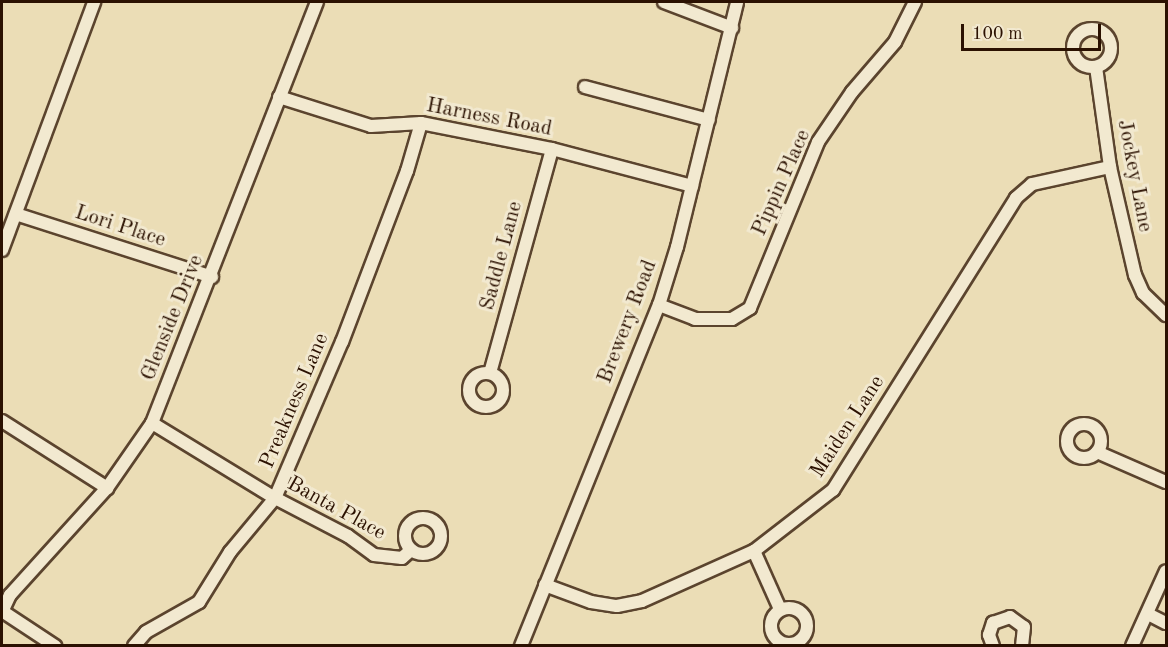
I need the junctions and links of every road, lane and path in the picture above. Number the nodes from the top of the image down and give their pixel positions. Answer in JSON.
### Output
{"nodes":[{"id":1,"x":94,"y":2,"type":"edge"},
{"id":2,"x":317,"y":2,"type":"edge"},
{"id":3,"x":664,"y":2,"type":"edge"},
{"id":4,"x":737,"y":2,"type":"edge"},
{"id":5,"x":915,"y":2,"type":"edge"},
{"id":6,"x":732,"y":28,"type":"junction"},
{"id":7,"x":1096,"y":67,"type":"dead end"},
{"id":8,"x":585,"y":87,"type":"dead end"},
{"id":9,"x":279,"y":98,"type":"junction"},
{"id":10,"x":709,"y":120,"type":"junction"},
{"id":11,"x":422,"y":123,"type":"junction"},
{"id":12,"x":552,"y":149,"type":"junction"},
{"id":13,"x":1110,"y":167,"type":"junction"},
{"id":14,"x":692,"y":186,"type":"junction"},
{"id":15,"x":16,"y":214,"type":"junction"},
{"id":16,"x":2,"y":250,"type":"edge"},
{"id":17,"x":212,"y":277,"type":"junction"},
{"id":18,"x":659,"y":305,"type":"junction"},
{"id":19,"x":1167,"y":315,"type":"edge"},
{"id":20,"x":490,"y":373,"type":"dead end"},
{"id":21,"x":2,"y":421,"type":"edge"},
{"id":22,"x":152,"y":423,"type":"junction"},
{"id":23,"x":1097,"y":452,"type":"dead end"},
{"id":24,"x":1167,"y":482,"type":"edge"},
{"id":25,"x":107,"y":488,"type":"junction"},
{"id":26,"x":275,"y":498,"type":"junction"},
{"id":27,"x":411,"y":550,"type":"dead end"},
{"id":28,"x":754,"y":551,"type":"junction"},
{"id":29,"x":1167,"y":571,"type":"edge"},
{"id":30,"x":545,"y":585,"type":"junction"},
{"id":31,"x":780,"y":609,"type":"dead end"},
{"id":32,"x":2,"y":611,"type":"edge"},
{"id":33,"x":1148,"y":614,"type":"junction"},
{"id":34,"x":1167,"y":623,"type":"edge"},
{"id":35,"x":55,"y":645,"type":"edge"},
{"id":36,"x":134,"y":645,"type":"edge"},
{"id":37,"x":521,"y":645,"type":"edge"},
{"id":38,"x":993,"y":645,"type":"edge"},
{"id":39,"x":1022,"y":645,"type":"edge"},
{"id":40,"x":1132,"y":645,"type":"edge"}],
"edges":[{"from":1,"to":15,"type":"street"},
{"from":2,"to":9,"type":"street","name":"Glenside Drive"},
{"from":3,"to":6,"type":"street"},
{"from":4,"to":6,"type":"street","name":"Brewery Road"},
{"from":5,"to":18,"type":"street","name":"Pippin Place"},
{"from":6,"to":10,"type":"street","name":"Brewery Road"},
{"from":7,"to":13,"type":"street","name":"Jockey Lane"},
{"from":8,"to":10,"type":"street"},
{"from":9,"to":11,"type":"street","name":"Harness Road"},
{"from":9,"to":17,"type":"street","name":"Glenside Drive"},
{"from":10,"to":14,"type":"street","name":"Brewery Road"},
{"from":11,"to":12,"type":"street","name":"Harness Road"},
{"from":11,"to":26,"type":"street","name":"Preakness Lane"},
{"from":12,"to":14,"type":"street","name":"Harness Road"},
{"from":12,"to":20,"type":"street","name":"Saddle Lane"},
{"from":13,"to":19,"type":"street","name":"Jockey Lane"},
{"from":13,"to":28,"type":"street","name":"Maiden Lane"},
{"from":14,"to":18,"type":"street","name":"Brewery Road"},
{"from":15,"to":16,"type":"street"},
{"from":15,"to":17,"type":"street","name":"Lori Place"},
{"from":17,"to":22,"type":"street","name":"Glenside Drive"},
{"from":18,"to":30,"type":"street","name":"Brewery Road"},
{"from":21,"to":25,"type":"street"},
{"from":22,"to":25,"type":"street","name":"Glenside Drive"},
{"from":22,"to":26,"type":"street","name":"Banta Place"},
{"from":23,"to":24,"type":"street"},
{"from":25,"to":32,"type":"street","name":"Glenside Drive"},
{"from":26,"to":27,"type":"street","name":"Banta Place"},
{"from":26,"to":36,"type":"street","name":"Preakness Lane"},
{"from":28,"to":30,"type":"street","name":"Maiden Lane"},
{"from":28,"to":31,"type":"street"},
{"from":29,"to":33,"type":"street"},
{"from":30,"to":37,"type":"street","name":"Brewery Road"},
{"from":32,"to":35,"type":"street"},
{"from":33,"to":34,"type":"street"},
{"from":33,"to":40,"type":"street"},
{"from":38,"to":39,"type":"street"}]}
